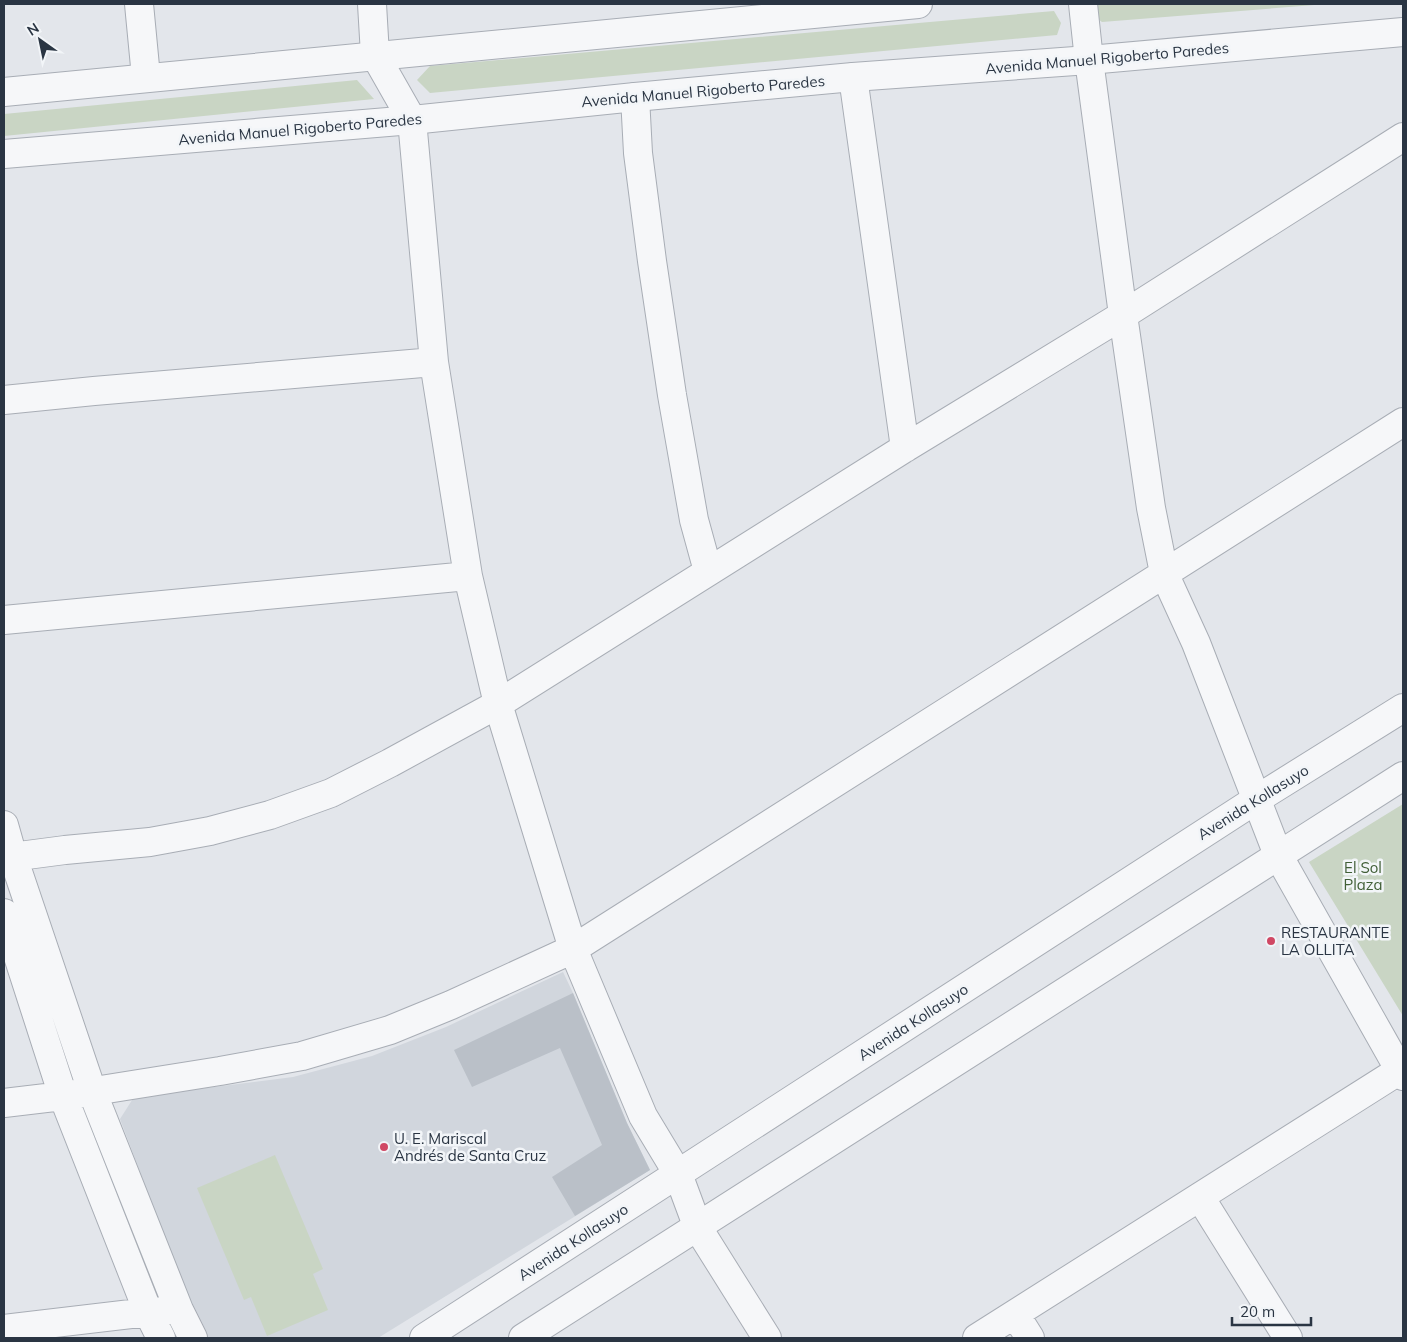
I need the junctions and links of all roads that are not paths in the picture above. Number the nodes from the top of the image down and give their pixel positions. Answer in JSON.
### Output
{"nodes":[{"id":1,"x":139,"y":4,"type":"edge"},
{"id":2,"x":372,"y":4,"type":"edge"},
{"id":3,"x":918,"y":4,"type":"edge"},
{"id":4,"x":1083,"y":4,"type":"edge"},
{"id":5,"x":862,"y":7,"type":"edge"},
{"id":6,"x":1403,"y":32,"type":"edge"},
{"id":7,"x":376,"y":55,"type":"junction"},
{"id":8,"x":1089,"y":60,"type":"junction"},
{"id":9,"x":146,"y":77,"type":"junction"},
{"id":10,"x":853,"y":77,"type":"junction"},
{"id":11,"x":4,"y":92,"type":"edge"},
{"id":12,"x":635,"y":97,"type":"junction"},
{"id":13,"x":412,"y":120,"type":"junction"},
{"id":14,"x":1403,"y":137,"type":"edge"},
{"id":15,"x":4,"y":154,"type":"edge"},
{"id":16,"x":1123,"y":315,"type":"junction"},
{"id":17,"x":434,"y":362,"type":"junction"},
{"id":18,"x":4,"y":400,"type":"edge"},
{"id":19,"x":1403,"y":422,"type":"edge"},
{"id":20,"x":905,"y":448,"type":"junction"},
{"id":21,"x":708,"y":571,"type":"junction"},
{"id":22,"x":1164,"y":573,"type":"junction"},
{"id":23,"x":468,"y":576,"type":"junction"},
{"id":24,"x":4,"y":620,"type":"edge"},
{"id":25,"x":498,"y":704,"type":"junction"},
{"id":26,"x":1403,"y":708,"type":"edge"},
{"id":27,"x":1403,"y":776,"type":"edge"},
{"id":28,"x":1257,"y":799,"type":"junction"},
{"id":29,"x":4,"y":825,"type":"edge"},
{"id":30,"x":1278,"y":855,"type":"junction"},
{"id":31,"x":8,"y":858,"type":"edge"},
{"id":32,"x":4,"y":913,"type":"edge"},
{"id":33,"x":573,"y":949,"type":"junction"},
{"id":34,"x":1401,"y":1073,"type":"edge"},
{"id":35,"x":92,"y":1091,"type":"junction"},
{"id":36,"x":63,"y":1096,"type":"junction"},
{"id":37,"x":4,"y":1103,"type":"edge"},
{"id":38,"x":678,"y":1174,"type":"junction"},
{"id":39,"x":1200,"y":1197,"type":"junction"},
{"id":40,"x":698,"y":1228,"type":"junction"},
{"id":41,"x":179,"y":1310,"type":"junction"},
{"id":42,"x":148,"y":1312,"type":"junction"},
{"id":43,"x":1015,"y":1314,"type":"junction"},
{"id":44,"x":4,"y":1329,"type":"edge"},
{"id":45,"x":161,"y":1338,"type":"edge"},
{"id":46,"x":193,"y":1338,"type":"edge"},
{"id":47,"x":424,"y":1338,"type":"edge"},
{"id":48,"x":523,"y":1338,"type":"edge"},
{"id":49,"x":767,"y":1338,"type":"edge"},
{"id":50,"x":978,"y":1338,"type":"edge"},
{"id":51,"x":1030,"y":1338,"type":"edge"},
{"id":52,"x":1288,"y":1338,"type":"edge"}],
"edges":[{"from":1,"to":9,"type":"street"},
{"from":2,"to":7,"type":"street"},
{"from":3,"to":5,"type":"street"},
{"from":4,"to":8,"type":"street"},
{"from":5,"to":7,"type":"street"},
{"from":6,"to":8,"type":"street","name":"Avenida Manuel Rigoberto Paredes"},
{"from":7,"to":9,"type":"street"},
{"from":7,"to":13,"type":"street"},
{"from":8,"to":10,"type":"street","name":"Avenida Manuel Rigoberto Paredes"},
{"from":8,"to":16,"type":"street"},
{"from":9,"to":11,"type":"street"},
{"from":10,"to":12,"type":"street","name":"Avenida Manuel Rigoberto Paredes"},
{"from":10,"to":20,"type":"street"},
{"from":12,"to":13,"type":"street","name":"Avenida Manuel Rigoberto Paredes"},
{"from":12,"to":21,"type":"street"},
{"from":13,"to":15,"type":"street","name":"Avenida Manuel Rigoberto Paredes"},
{"from":13,"to":17,"type":"street"},
{"from":14,"to":16,"type":"street"},
{"from":16,"to":20,"type":"street"},
{"from":16,"to":22,"type":"street"},
{"from":17,"to":18,"type":"street"},
{"from":17,"to":23,"type":"street"},
{"from":19,"to":22,"type":"street"},
{"from":20,"to":21,"type":"street"},
{"from":21,"to":25,"type":"street"},
{"from":22,"to":28,"type":"street"},
{"from":22,"to":33,"type":"street"},
{"from":23,"to":24,"type":"street"},
{"from":23,"to":25,"type":"street"},
{"from":25,"to":31,"type":"street"},
{"from":25,"to":33,"type":"street"},
{"from":26,"to":28,"type":"street","name":"Avenida Kollasuyo"},
{"from":27,"to":30,"type":"street"},
{"from":28,"to":30,"type":"street"},
{"from":28,"to":38,"type":"street","name":"Avenida Kollasuyo"},
{"from":29,"to":31,"type":"street"},
{"from":30,"to":34,"type":"street"},
{"from":30,"to":40,"type":"street"},
{"from":31,"to":35,"type":"street"},
{"from":32,"to":36,"type":"street"},
{"from":33,"to":35,"type":"street"},
{"from":33,"to":38,"type":"street"},
{"from":34,"to":39,"type":"street"},
{"from":35,"to":36,"type":"street"},
{"from":35,"to":41,"type":"street"},
{"from":36,"to":37,"type":"street"},
{"from":36,"to":42,"type":"street"},
{"from":38,"to":40,"type":"street"},
{"from":38,"to":47,"type":"street","name":"Avenida Kollasuyo"},
{"from":39,"to":43,"type":"street"},
{"from":39,"to":52,"type":"street"},
{"from":40,"to":48,"type":"street"},
{"from":40,"to":49,"type":"street"},
{"from":41,"to":42,"type":"street"},
{"from":41,"to":46,"type":"street"},
{"from":42,"to":44,"type":"street"},
{"from":42,"to":45,"type":"street"},
{"from":43,"to":50,"type":"street"},
{"from":43,"to":51,"type":"street"}]}
